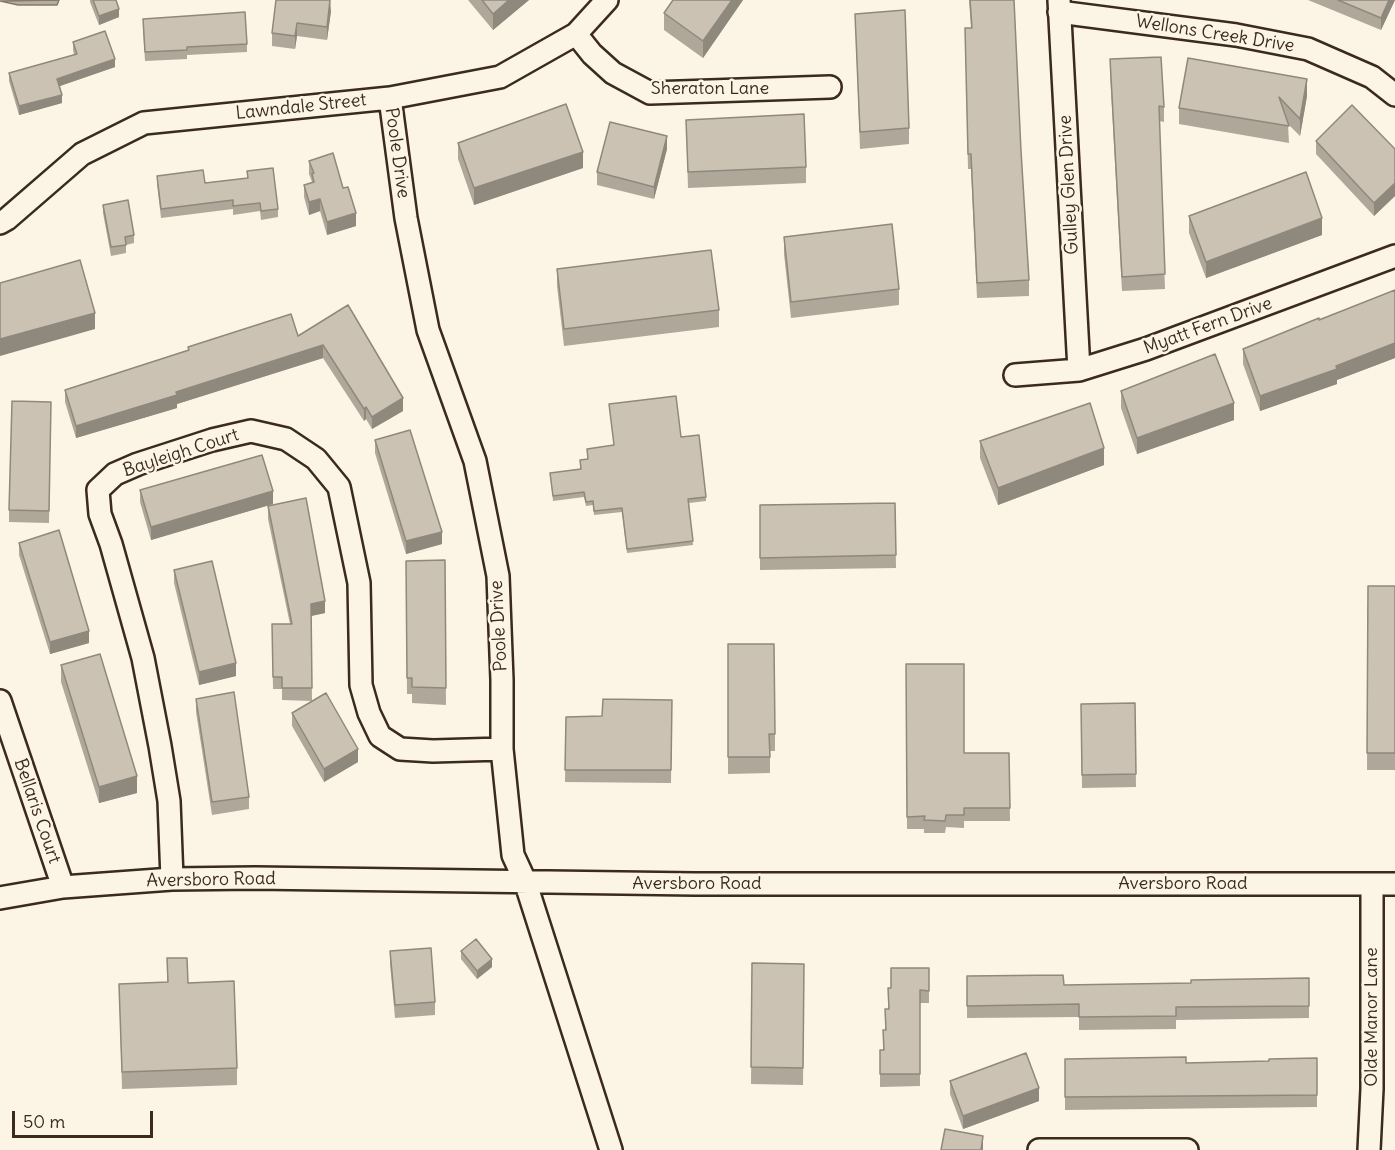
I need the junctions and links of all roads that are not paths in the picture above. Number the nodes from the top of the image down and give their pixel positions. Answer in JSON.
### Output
{"nodes":[{"id":1,"x":608,"y":0,"type":"edge"},
{"id":2,"x":1059,"y":6,"type":"edge"},
{"id":3,"x":576,"y":34,"type":"junction"},
{"id":4,"x":830,"y":87,"type":"dead end"},
{"id":5,"x":1395,"y":95,"type":"edge"},
{"id":6,"x":390,"y":98,"type":"junction"},
{"id":7,"x":0,"y":222,"type":"edge"},
{"id":8,"x":1395,"y":256,"type":"edge"},
{"id":9,"x":1078,"y":370,"type":"junction"},
{"id":10,"x":1015,"y":375,"type":"dead end"},
{"id":11,"x":0,"y":701,"type":"edge"},
{"id":12,"x":502,"y":749,"type":"junction"},
{"id":13,"x":172,"y":879,"type":"junction"},
{"id":14,"x":525,"y":881,"type":"junction"},
{"id":15,"x":1372,"y":884,"type":"junction"},
{"id":16,"x":1395,"y":884,"type":"edge"},
{"id":17,"x":63,"y":887,"type":"junction"},
{"id":18,"x":0,"y":898,"type":"edge"},
{"id":19,"x":611,"y":1150,"type":"edge"},
{"id":20,"x":1040,"y":1150,"type":"edge"},
{"id":21,"x":1187,"y":1150,"type":"edge"},
{"id":22,"x":1369,"y":1150,"type":"edge"}],
"edges":[{"from":1,"to":3,"type":"street","name":"Lawndale Street"},
{"from":2,"to":5,"type":"street","name":"Wellons Creek Drive"},
{"from":2,"to":9,"type":"street","name":"Gulley Glen Drive"},
{"from":3,"to":4,"type":"street","name":"Sheraton Lane"},
{"from":3,"to":6,"type":"street","name":"Lawndale Street"},
{"from":6,"to":7,"type":"street","name":"Lawndale Street"},
{"from":6,"to":12,"type":"street","name":"Poole Drive"},
{"from":8,"to":9,"type":"street","name":"Myatt Fern Drive"},
{"from":9,"to":10,"type":"street","name":"Myatt Fern Drive"},
{"from":11,"to":17,"type":"street","name":"Bellaris Court"},
{"from":12,"to":13,"type":"street","name":"Bayleigh Court"},
{"from":12,"to":14,"type":"street","name":"Poole Drive"},
{"from":13,"to":14,"type":"street","name":"Aversboro Road"},
{"from":13,"to":17,"type":"street","name":"Aversboro Road"},
{"from":14,"to":15,"type":"street","name":"Aversboro Road"},
{"from":14,"to":19,"type":"street","name":"Poole Drive"},
{"from":15,"to":16,"type":"street","name":"Aversboro Road"},
{"from":15,"to":22,"type":"street","name":"Olde Manor Lane"},
{"from":17,"to":18,"type":"street","name":"Aversboro Road"},
{"from":20,"to":21,"type":"street"}]}
